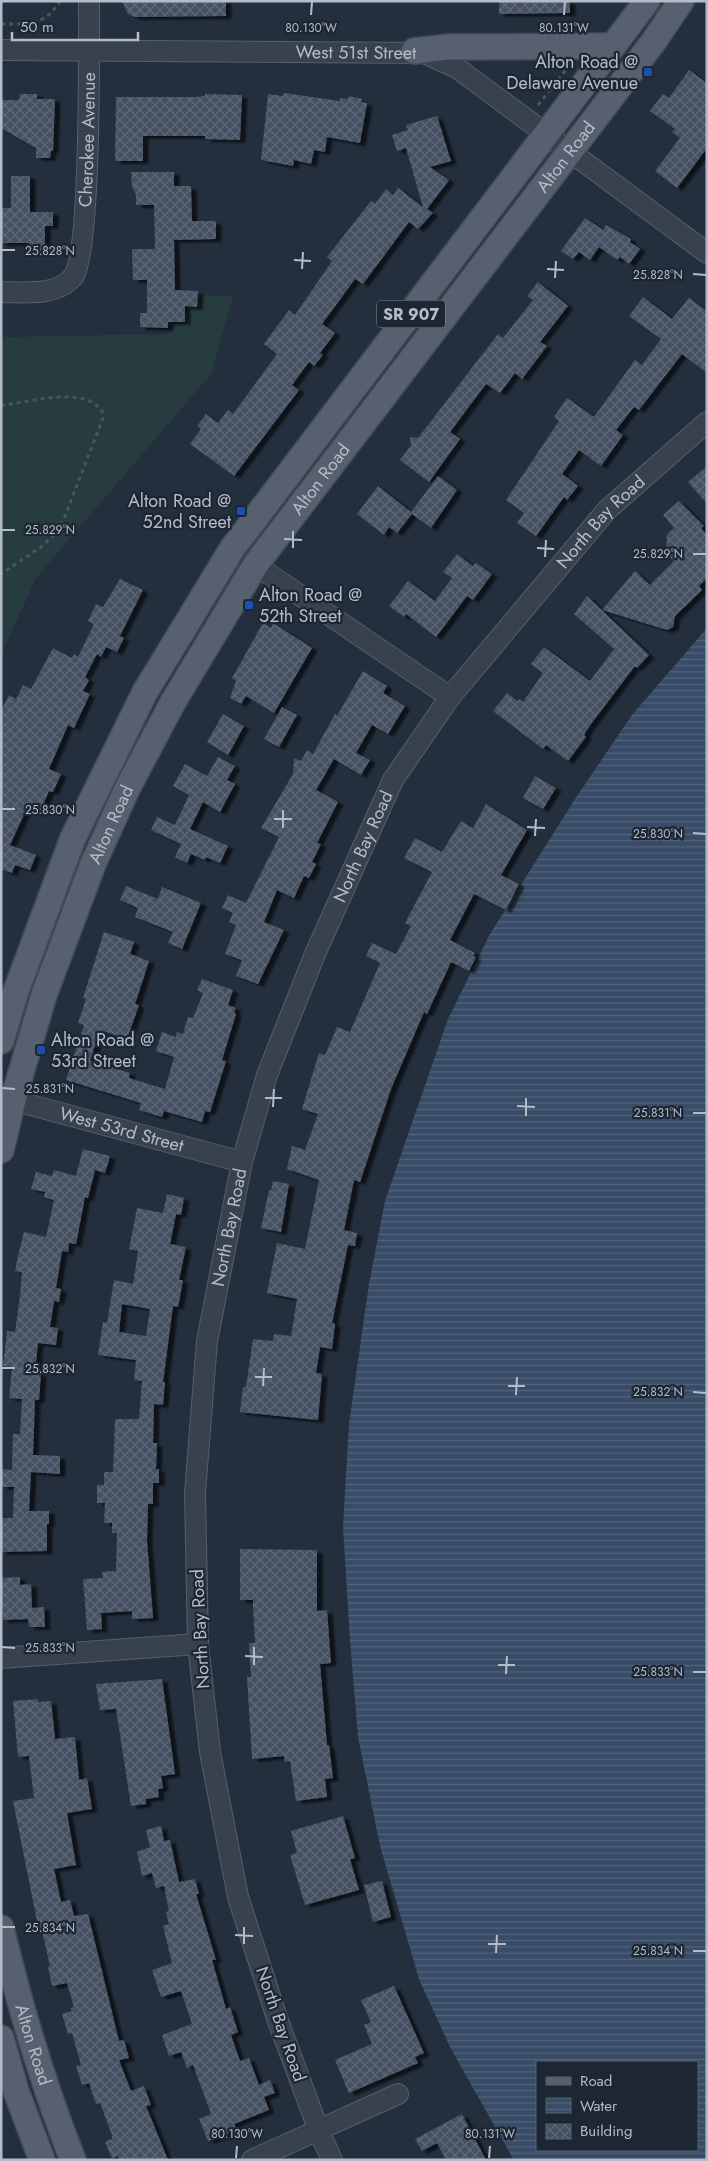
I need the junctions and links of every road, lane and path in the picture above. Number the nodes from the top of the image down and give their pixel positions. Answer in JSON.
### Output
{"nodes":[{"id":1,"x":60,"y":1,"type":"edge"},
{"id":2,"x":88,"y":1,"type":"edge"},
{"id":3,"x":681,"y":1,"type":"edge"},
{"id":4,"x":640,"y":6,"type":"edge"},
{"id":5,"x":1,"y":24,"type":"edge"},
{"id":6,"x":613,"y":46,"type":"junction"},
{"id":7,"x":1,"y":50,"type":"edge"},
{"id":8,"x":88,"y":50,"type":"junction"},
{"id":9,"x":414,"y":51,"type":"junction"},
{"id":10,"x":572,"y":62,"type":"dead end"},
{"id":11,"x":538,"y":105,"type":"dead end"},
{"id":12,"x":548,"y":134,"type":"junction"},
{"id":13,"x":569,"y":150,"type":"junction"},
{"id":14,"x":707,"y":254,"type":"edge"},
{"id":15,"x":1,"y":292,"type":"edge"},
{"id":16,"x":1,"y":406,"type":"edge"},
{"id":17,"x":707,"y":422,"type":"edge"},
{"id":18,"x":232,"y":549,"type":"junction"},
{"id":19,"x":256,"y":564,"type":"junction"},
{"id":20,"x":1,"y":574,"type":"edge"},
{"id":21,"x":450,"y":697,"type":"junction"},
{"id":22,"x":1,"y":1041,"type":"edge"},
{"id":23,"x":7,"y":1099,"type":"edge"},
{"id":24,"x":1,"y":1150,"type":"edge"},
{"id":25,"x":242,"y":1162,"type":"junction"},
{"id":26,"x":198,"y":1644,"type":"junction"},
{"id":27,"x":1,"y":1658,"type":"edge"},
{"id":28,"x":1,"y":1928,"type":"edge"},
{"id":29,"x":1,"y":2038,"type":"edge"},
{"id":30,"x":398,"y":2094,"type":"dead end"},
{"id":31,"x":319,"y":2131,"type":"junction"},
{"id":32,"x":42,"y":2160,"type":"edge"},
{"id":33,"x":73,"y":2160,"type":"edge"},
{"id":34,"x":252,"y":2160,"type":"edge"},
{"id":35,"x":332,"y":2160,"type":"edge"}],
"edges":[{"from":1,"to":5,"type":"path"},
{"from":2,"to":8,"type":"street","name":"Cherokee Avenue"},
{"from":3,"to":13,"type":"main road","name":"Alton Road","number":"SR 907"},
{"from":4,"to":6,"type":"main road","name":"Alton Road","number":"SR 907"},
{"from":6,"to":9,"type":"main road"},
{"from":6,"to":12,"type":"main road","name":"Alton Road","number":"SR 907"},
{"from":7,"to":8,"type":"street","name":"West 51st Street"},
{"from":8,"to":9,"type":"street","name":"West 51st Street"},
{"from":8,"to":15,"type":"street","name":"Cherokee Avenue"},
{"from":9,"to":12,"type":"street","name":"West 51st Street"},
{"from":10,"to":11,"type":"path"},
{"from":12,"to":13,"type":"street","name":"West 51st Street"},
{"from":12,"to":18,"type":"main road","name":"Alton Road","number":"SR 907"},
{"from":13,"to":14,"type":"street","name":"West 51st Street"},
{"from":13,"to":19,"type":"main road","name":"Alton Road","number":"SR 907"},
{"from":16,"to":20,"type":"path"},
{"from":17,"to":21,"type":"street","name":"North Bay Road"},
{"from":18,"to":19,"type":"street"},
{"from":18,"to":22,"type":"main road","name":"Alton Road","number":"SR 907"},
{"from":19,"to":21,"type":"street"},
{"from":19,"to":23,"type":"main road","name":"Alton Road","number":"SR 907"},
{"from":21,"to":25,"type":"street","name":"North Bay Road"},
{"from":23,"to":24,"type":"main road","name":"Alton Road","number":"SR 907"},
{"from":23,"to":25,"type":"street","name":"West 53rd Street"},
{"from":25,"to":26,"type":"street","name":"North Bay Road"},
{"from":26,"to":27,"type":"street"},
{"from":26,"to":31,"type":"street","name":"North Bay Road"},
{"from":28,"to":33,"type":"main road","name":"Alton Road"},
{"from":29,"to":32,"type":"main road","name":"Alton Road"},
{"from":30,"to":31,"type":"street"},
{"from":31,"to":34,"type":"street"},
{"from":31,"to":35,"type":"street","name":"North Bay Road"}]}
